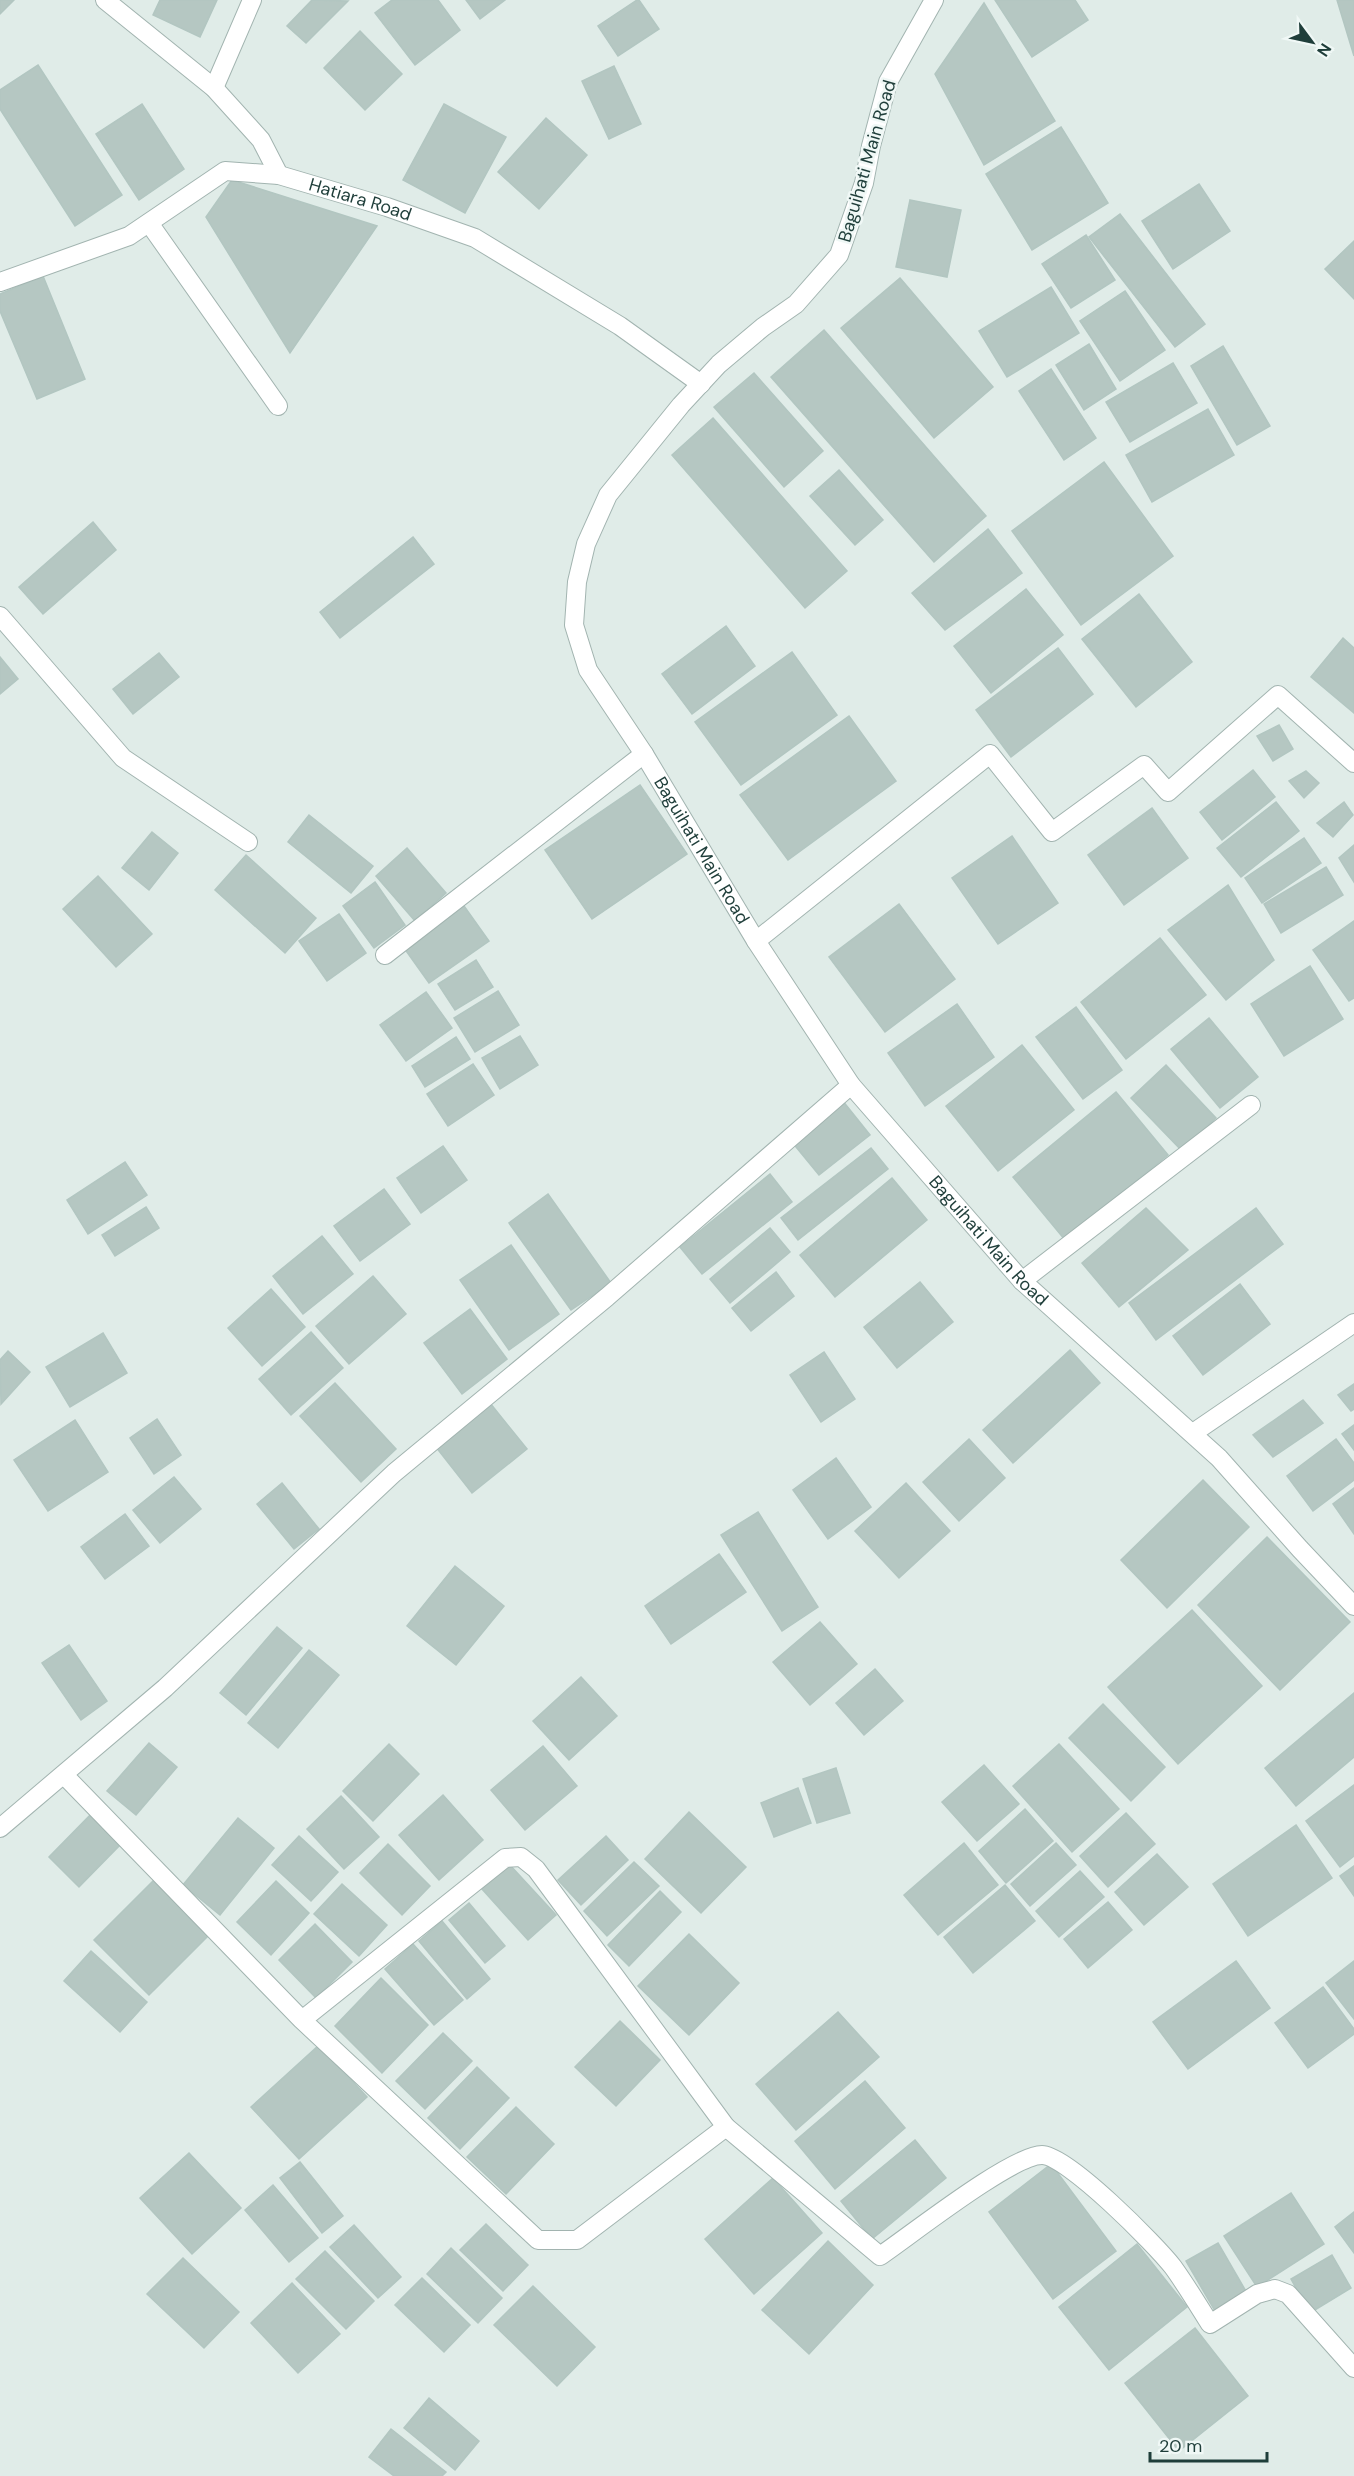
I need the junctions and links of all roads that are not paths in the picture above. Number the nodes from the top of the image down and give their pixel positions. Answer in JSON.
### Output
{"nodes":[{"id":1,"x":105,"y":0,"type":"edge"},
{"id":2,"x":252,"y":0,"type":"edge"},
{"id":3,"x":934,"y":0,"type":"edge"},
{"id":4,"x":214,"y":88,"type":"junction"},
{"id":5,"x":279,"y":175,"type":"junction"},
{"id":6,"x":149,"y":223,"type":"junction"},
{"id":7,"x":0,"y":282,"type":"edge"},
{"id":8,"x":701,"y":384,"type":"junction"},
{"id":9,"x":278,"y":406,"type":"dead end"},
{"id":10,"x":0,"y":616,"type":"edge"},
{"id":11,"x":644,"y":754,"type":"junction"},
{"id":12,"x":1354,"y":763,"type":"edge"},
{"id":13,"x":248,"y":842,"type":"dead end"},
{"id":14,"x":756,"y":941,"type":"junction"},
{"id":15,"x":385,"y":955,"type":"dead end"},
{"id":16,"x":851,"y":1085,"type":"junction"},
{"id":17,"x":1251,"y":1105,"type":"dead end"},
{"id":18,"x":1022,"y":1281,"type":"junction"},
{"id":19,"x":1354,"y":1323,"type":"edge"},
{"id":20,"x":1193,"y":1433,"type":"junction"},
{"id":21,"x":1354,"y":1606,"type":"edge"},
{"id":22,"x":64,"y":1775,"type":"junction"},
{"id":23,"x":0,"y":1828,"type":"edge"},
{"id":24,"x":302,"y":2020,"type":"junction"},
{"id":25,"x":726,"y":2127,"type":"junction"},
{"id":26,"x":1354,"y":2368,"type":"edge"}],
"edges":[{"from":1,"to":4,"type":"street"},
{"from":2,"to":4,"type":"street"},
{"from":3,"to":8,"type":"street","name":"Baguihati Main Road"},
{"from":4,"to":5,"type":"street"},
{"from":5,"to":6,"type":"street","name":"Hatiara Road"},
{"from":5,"to":8,"type":"street","name":"Hatiara Road"},
{"from":6,"to":7,"type":"street","name":"Hatiara Road"},
{"from":6,"to":9,"type":"street"},
{"from":8,"to":11,"type":"street","name":"Baguihati Main Road"},
{"from":10,"to":13,"type":"street"},
{"from":11,"to":14,"type":"street","name":"Baguihati Main Road"},
{"from":11,"to":15,"type":"street"},
{"from":12,"to":14,"type":"street"},
{"from":14,"to":16,"type":"street","name":"Baguihati Main Road"},
{"from":16,"to":18,"type":"street","name":"Baguihati Main Road"},
{"from":16,"to":22,"type":"street"},
{"from":17,"to":18,"type":"street"},
{"from":18,"to":20,"type":"street","name":"Baguihati Main Road"},
{"from":19,"to":20,"type":"street"},
{"from":20,"to":21,"type":"street","name":"Baguihati Main Road"},
{"from":22,"to":23,"type":"street"},
{"from":22,"to":24,"type":"street"},
{"from":24,"to":25,"type":"street"},
{"from":24,"to":25,"type":"street"},
{"from":25,"to":26,"type":"street"}]}
